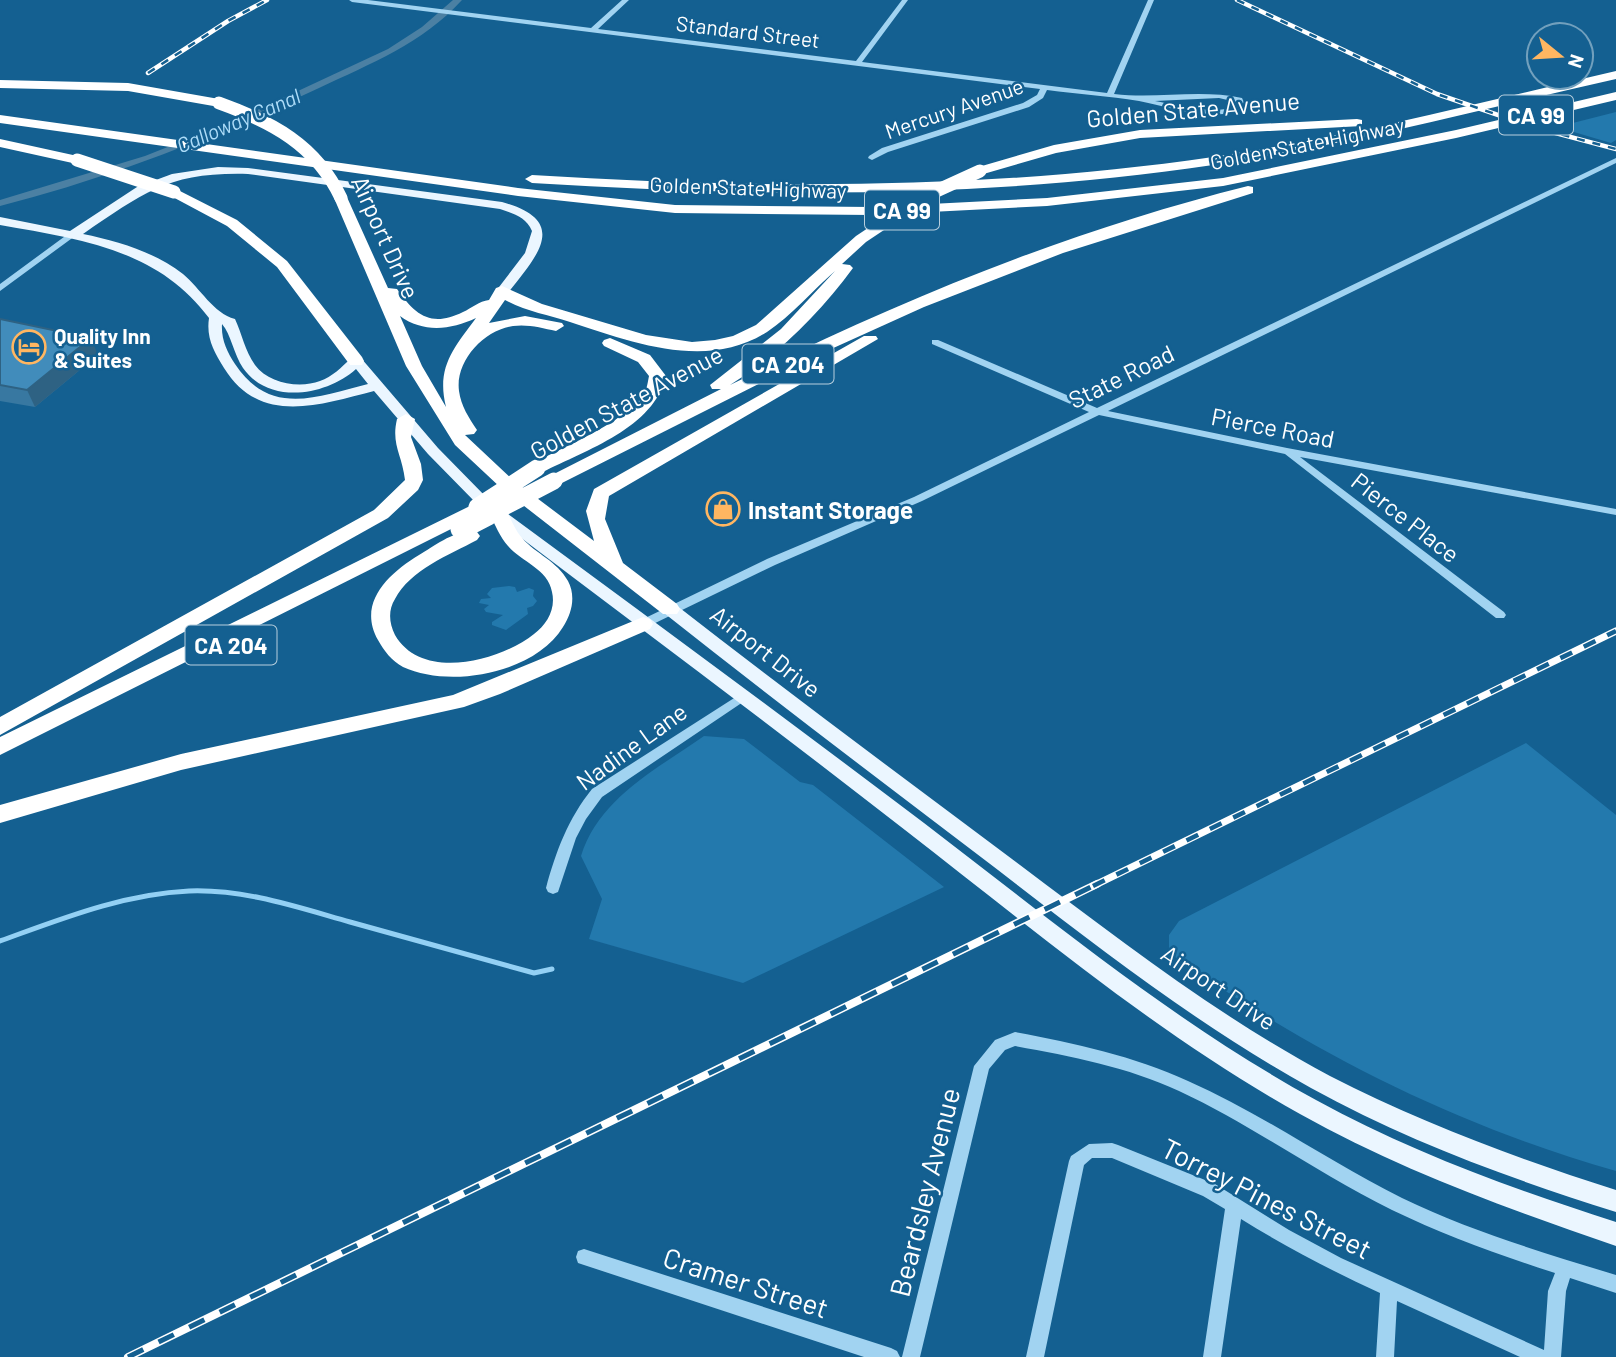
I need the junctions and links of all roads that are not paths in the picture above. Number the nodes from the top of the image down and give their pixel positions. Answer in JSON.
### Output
{"nodes":[{"id":1,"x":352,"y":0,"type":"edge"},
{"id":2,"x":625,"y":0,"type":"edge"},
{"id":3,"x":905,"y":0,"type":"edge"},
{"id":4,"x":1151,"y":0,"type":"edge"},
{"id":5,"x":593,"y":30,"type":"junction"},
{"id":6,"x":858,"y":63,"type":"junction"},
{"id":7,"x":1616,"y":75,"type":"edge"},
{"id":8,"x":0,"y":84,"type":"edge"},
{"id":9,"x":1045,"y":87,"type":"junction"},
{"id":10,"x":1110,"y":95,"type":"junction"},
{"id":11,"x":1616,"y":96,"type":"edge"},
{"id":12,"x":1139,"y":99,"type":"junction"},
{"id":13,"x":0,"y":105,"type":"edge"},
{"id":14,"x":1425,"y":118,"type":"junction"},
{"id":15,"x":0,"y":120,"type":"edge"},
{"id":16,"x":1456,"y":134,"type":"junction"},
{"id":17,"x":0,"y":143,"type":"edge"},
{"id":18,"x":872,"y":158,"type":"dead end"},
{"id":19,"x":1616,"y":160,"type":"edge"},
{"id":20,"x":349,"y":163,"type":"junction"},
{"id":21,"x":0,"y":221,"type":"edge"},
{"id":22,"x":889,"y":221,"type":"junction"},
{"id":23,"x":72,"y":236,"type":"junction"},
{"id":24,"x":367,"y":257,"type":"junction"},
{"id":25,"x":0,"y":288,"type":"edge"},
{"id":26,"x":502,"y":291,"type":"junction"},
{"id":27,"x":945,"y":292,"type":"junction"},
{"id":28,"x":216,"y":318,"type":"junction"},
{"id":29,"x":935,"y":342,"type":"dead end"},
{"id":30,"x":356,"y":361,"type":"junction"},
{"id":31,"x":455,"y":361,"type":"junction"},
{"id":32,"x":376,"y":386,"type":"junction"},
{"id":33,"x":1095,"y":411,"type":"junction"},
{"id":34,"x":406,"y":419,"type":"junction"},
{"id":35,"x":1286,"y":452,"type":"junction"},
{"id":36,"x":480,"y":459,"type":"junction"},
{"id":37,"x":545,"y":478,"type":"junction"},
{"id":38,"x":1616,"y":512,"type":"edge"},
{"id":39,"x":499,"y":514,"type":"junction"},
{"id":40,"x":464,"y":524,"type":"junction"},
{"id":41,"x":617,"y":566,"type":"junction"},
{"id":42,"x":670,"y":609,"type":"junction"},
{"id":43,"x":1500,"y":615,"type":"dead end"},
{"id":44,"x":643,"y":624,"type":"junction"},
{"id":45,"x":742,"y":697,"type":"junction"},
{"id":46,"x":0,"y":727,"type":"edge"},
{"id":47,"x":0,"y":747,"type":"edge"},
{"id":48,"x":0,"y":763,"type":"edge"},
{"id":49,"x":0,"y":814,"type":"edge"},
{"id":50,"x":553,"y":888,"type":"dead end"},
{"id":51,"x":1000,"y":1045,"type":"joint"},
{"id":52,"x":1616,"y":1201,"type":"edge"},
{"id":53,"x":1234,"y":1207,"type":"junction"},
{"id":54,"x":1616,"y":1234,"type":"edge"},
{"id":55,"x":584,"y":1257,"type":"dead end"},
{"id":56,"x":1565,"y":1268,"type":"junction"},
{"id":57,"x":1616,"y":1284,"type":"edge"},
{"id":58,"x":1390,"y":1290,"type":"junction"},
{"id":59,"x":891,"y":1357,"type":"edge"},
{"id":60,"x":911,"y":1357,"type":"edge"},
{"id":61,"x":1035,"y":1357,"type":"edge"},
{"id":62,"x":1212,"y":1357,"type":"edge"},
{"id":63,"x":1385,"y":1357,"type":"edge"},
{"id":64,"x":1540,"y":1357,"type":"edge"},
{"id":65,"x":1552,"y":1357,"type":"edge"}],
"edges":[{"from":1,"to":5,"type":"street","name":"Standard Street"},
{"from":2,"to":5,"type":"street"},
{"from":3,"to":6,"type":"street"},
{"from":4,"to":10,"type":"street"},
{"from":5,"to":6,"type":"street","name":"Standard Street"},
{"from":6,"to":9,"type":"street","name":"Standard Street"},
{"from":7,"to":14,"type":"highway","name":"Golden State Highway","number":"CA 99"},
{"from":8,"to":24,"type":"highway","name":"Airport Drive","bridge":true},
{"from":9,"to":10,"type":"street","name":"Standard Street"},
{"from":9,"to":18,"type":"street","name":"Mercury Avenue"},
{"from":10,"to":12,"type":"street","name":"Standard Street"},
{"from":11,"to":16,"type":"highway","name":"Golden State Highway","number":"CA 99"},
{"from":12,"to":12,"type":"street","name":"Standard Street"},
{"from":13,"to":20,"type":"highway","name":"Golden State Highway","number":"CA 99","bridge":true},
{"from":14,"to":20,"type":"highway","name":"Golden State Highway","number":"CA 99"},
{"from":14,"to":22,"type":"highway","name":"Golden State Avenue","number":"CA 204","bridge":true},
{"from":15,"to":20,"type":"highway","name":"Golden State Highway","number":"CA 99"},
{"from":16,"to":20,"type":"highway","name":"Golden State Highway","number":"CA 99"},
{"from":16,"to":27,"type":"highway","name":"Golden State Avenue","number":"CA 204"},
{"from":17,"to":30,"type":"highway","name":"Airport Drive","bridge":true},
{"from":19,"to":33,"type":"street","name":"State Road"},
{"from":21,"to":23,"type":"main road"},
{"from":22,"to":26,"type":"highway"},
{"from":22,"to":37,"type":"highway","name":"Golden State Avenue","number":"CA 204"},
{"from":23,"to":25,"type":"street"},
{"from":23,"to":26,"type":"main road"},
{"from":23,"to":28,"type":"main road"},
{"from":24,"to":26,"type":"highway"},
{"from":24,"to":36,"type":"highway","name":"Airport Drive"},
{"from":26,"to":31,"type":"highway"},
{"from":27,"to":37,"type":"highway","name":"Golden State Avenue","number":"CA 204"},
{"from":27,"to":41,"type":"highway"},
{"from":28,"to":30,"type":"main road"},
{"from":28,"to":32,"type":"main road"},
{"from":29,"to":33,"type":"street","name":"Pierce Road"},
{"from":30,"to":32,"type":"main road","name":"Airport Drive"},
{"from":31,"to":36,"type":"highway"},
{"from":31,"to":37,"type":"highway"},
{"from":32,"to":34,"type":"main road","name":"Airport Drive"},
{"from":33,"to":35,"type":"street","name":"Pierce Road"},
{"from":33,"to":42,"type":"street","name":"State Road"},
{"from":34,"to":39,"type":"main road","name":"Airport Drive"},
{"from":34,"to":46,"type":"highway"},
{"from":35,"to":38,"type":"street","name":"Pierce Road"},
{"from":35,"to":43,"type":"street","name":"Pierce Place"},
{"from":36,"to":41,"type":"highway","name":"Airport Drive"},
{"from":37,"to":40,"type":"highway","bridge":true},
{"from":39,"to":40,"type":"highway"},
{"from":39,"to":44,"type":"main road","name":"Airport Drive"},
{"from":40,"to":47,"type":"highway","number":"CA 204"},
{"from":40,"to":48,"type":"highway","number":"CA 204"},
{"from":41,"to":42,"type":"highway","name":"Airport Drive"},
{"from":42,"to":44,"type":"street","name":"State Road"},
{"from":42,"to":52,"type":"main road","name":"Airport Drive"},
{"from":44,"to":45,"type":"main road","name":"Airport Drive"},
{"from":44,"to":49,"type":"highway"},
{"from":45,"to":50,"type":"street","name":"Nadine Lane"},
{"from":45,"to":54,"type":"main road","name":"Airport Drive"},
{"from":51,"to":56,"type":"street"},
{"from":51,"to":60,"type":"street","name":"Beardsley Avenue"},
{"from":53,"to":58,"type":"street","name":"Torrey Pines Street"},
{"from":53,"to":61,"type":"street","name":"Torrey Pines Street"},
{"from":53,"to":62,"type":"street"},
{"from":55,"to":59,"type":"street","name":"Cramer Street"},
{"from":56,"to":57,"type":"street"},
{"from":56,"to":65,"type":"street"},
{"from":58,"to":63,"type":"street"},
{"from":58,"to":64,"type":"street","name":"Torrey Pines Street"}]}
